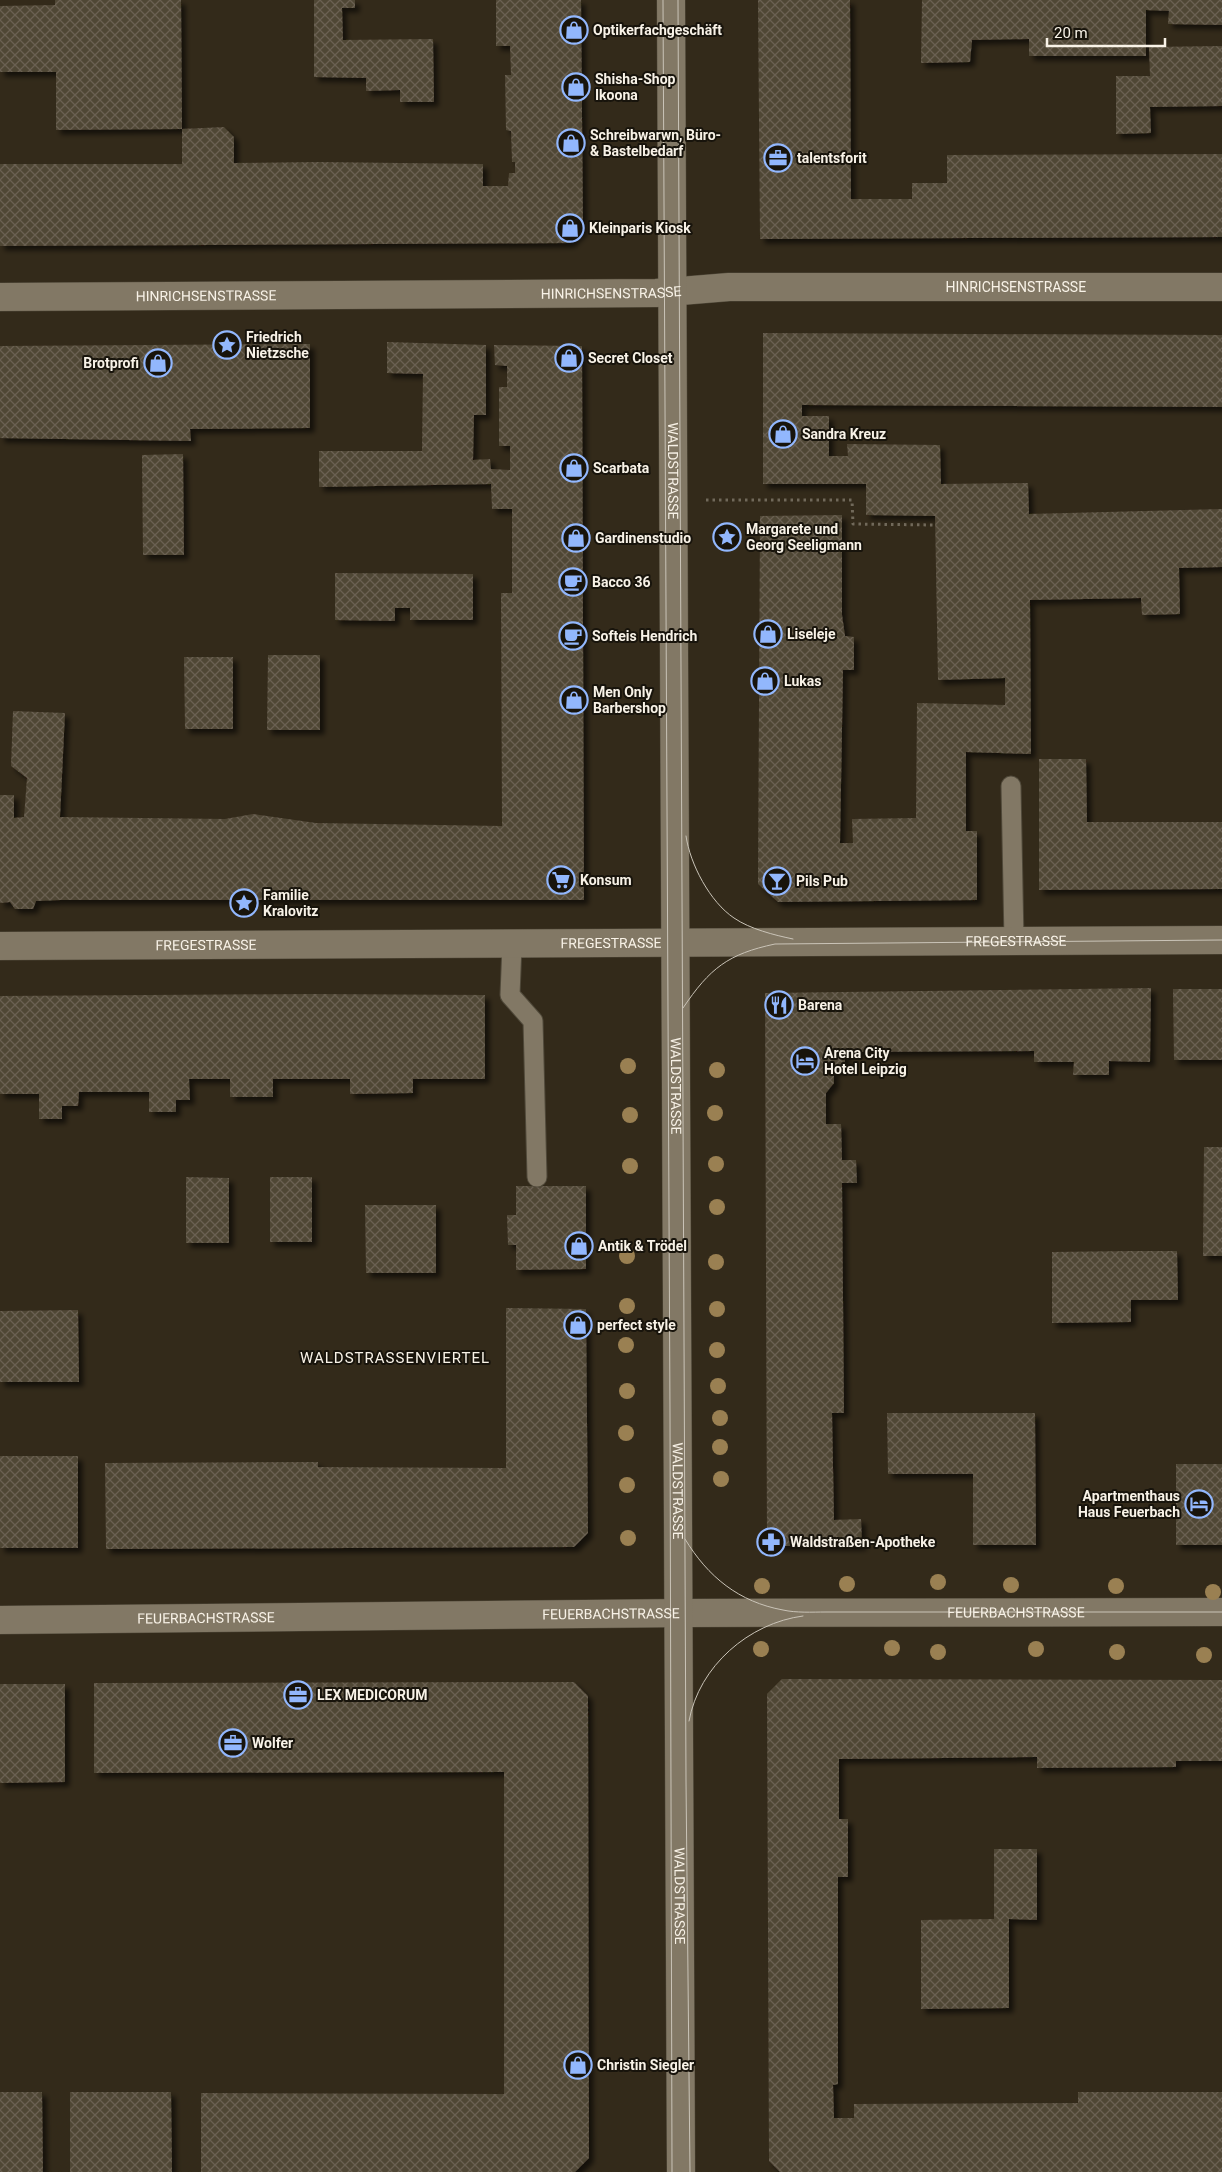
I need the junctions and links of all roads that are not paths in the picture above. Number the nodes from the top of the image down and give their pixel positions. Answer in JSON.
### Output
{"nodes":[{"id":1,"x":671,"y":0,"type":"edge"},
{"id":2,"x":1222,"y":287,"type":"edge"},
{"id":3,"x":672,"y":293,"type":"junction"},
{"id":4,"x":0,"y":297,"type":"edge"},
{"id":5,"x":1011,"y":786,"type":"dead end"},
{"id":6,"x":1222,"y":940,"type":"edge"},
{"id":7,"x":1014,"y":941,"type":"junction"},
{"id":8,"x":512,"y":944,"type":"junction"},
{"id":9,"x":675,"y":944,"type":"junction"},
{"id":10,"x":0,"y":946,"type":"edge"},
{"id":11,"x":537,"y":1177,"type":"dead end"},
{"id":12,"x":1222,"y":1612,"type":"edge"},
{"id":13,"x":678,"y":1613,"type":"junction"},
{"id":14,"x":0,"y":1620,"type":"edge"},
{"id":15,"x":680,"y":2172,"type":"edge"}],
"edges":[{"from":1,"to":3,"type":"street","name":"WALDSTRASSE"},
{"from":2,"to":3,"type":"street","name":"HINRICHSENSTRASSE"},
{"from":3,"to":4,"type":"street","name":"HINRICHSENSTRASSE"},
{"from":3,"to":9,"type":"street","name":"WALDSTRASSE"},
{"from":5,"to":7,"type":"lane"},
{"from":6,"to":7,"type":"street","name":"FREGESTRASSE"},
{"from":7,"to":9,"type":"street","name":"FREGESTRASSE"},
{"from":8,"to":9,"type":"street","name":"FREGESTRASSE"},
{"from":8,"to":10,"type":"street","name":"FREGESTRASSE"},
{"from":8,"to":11,"type":"lane"},
{"from":9,"to":13,"type":"street","name":"WALDSTRASSE"},
{"from":12,"to":13,"type":"street","name":"FEUERBACHSTRASSE"},
{"from":13,"to":14,"type":"street","name":"FEUERBACHSTRASSE"},
{"from":13,"to":15,"type":"street","name":"WALDSTRASSE"}]}
